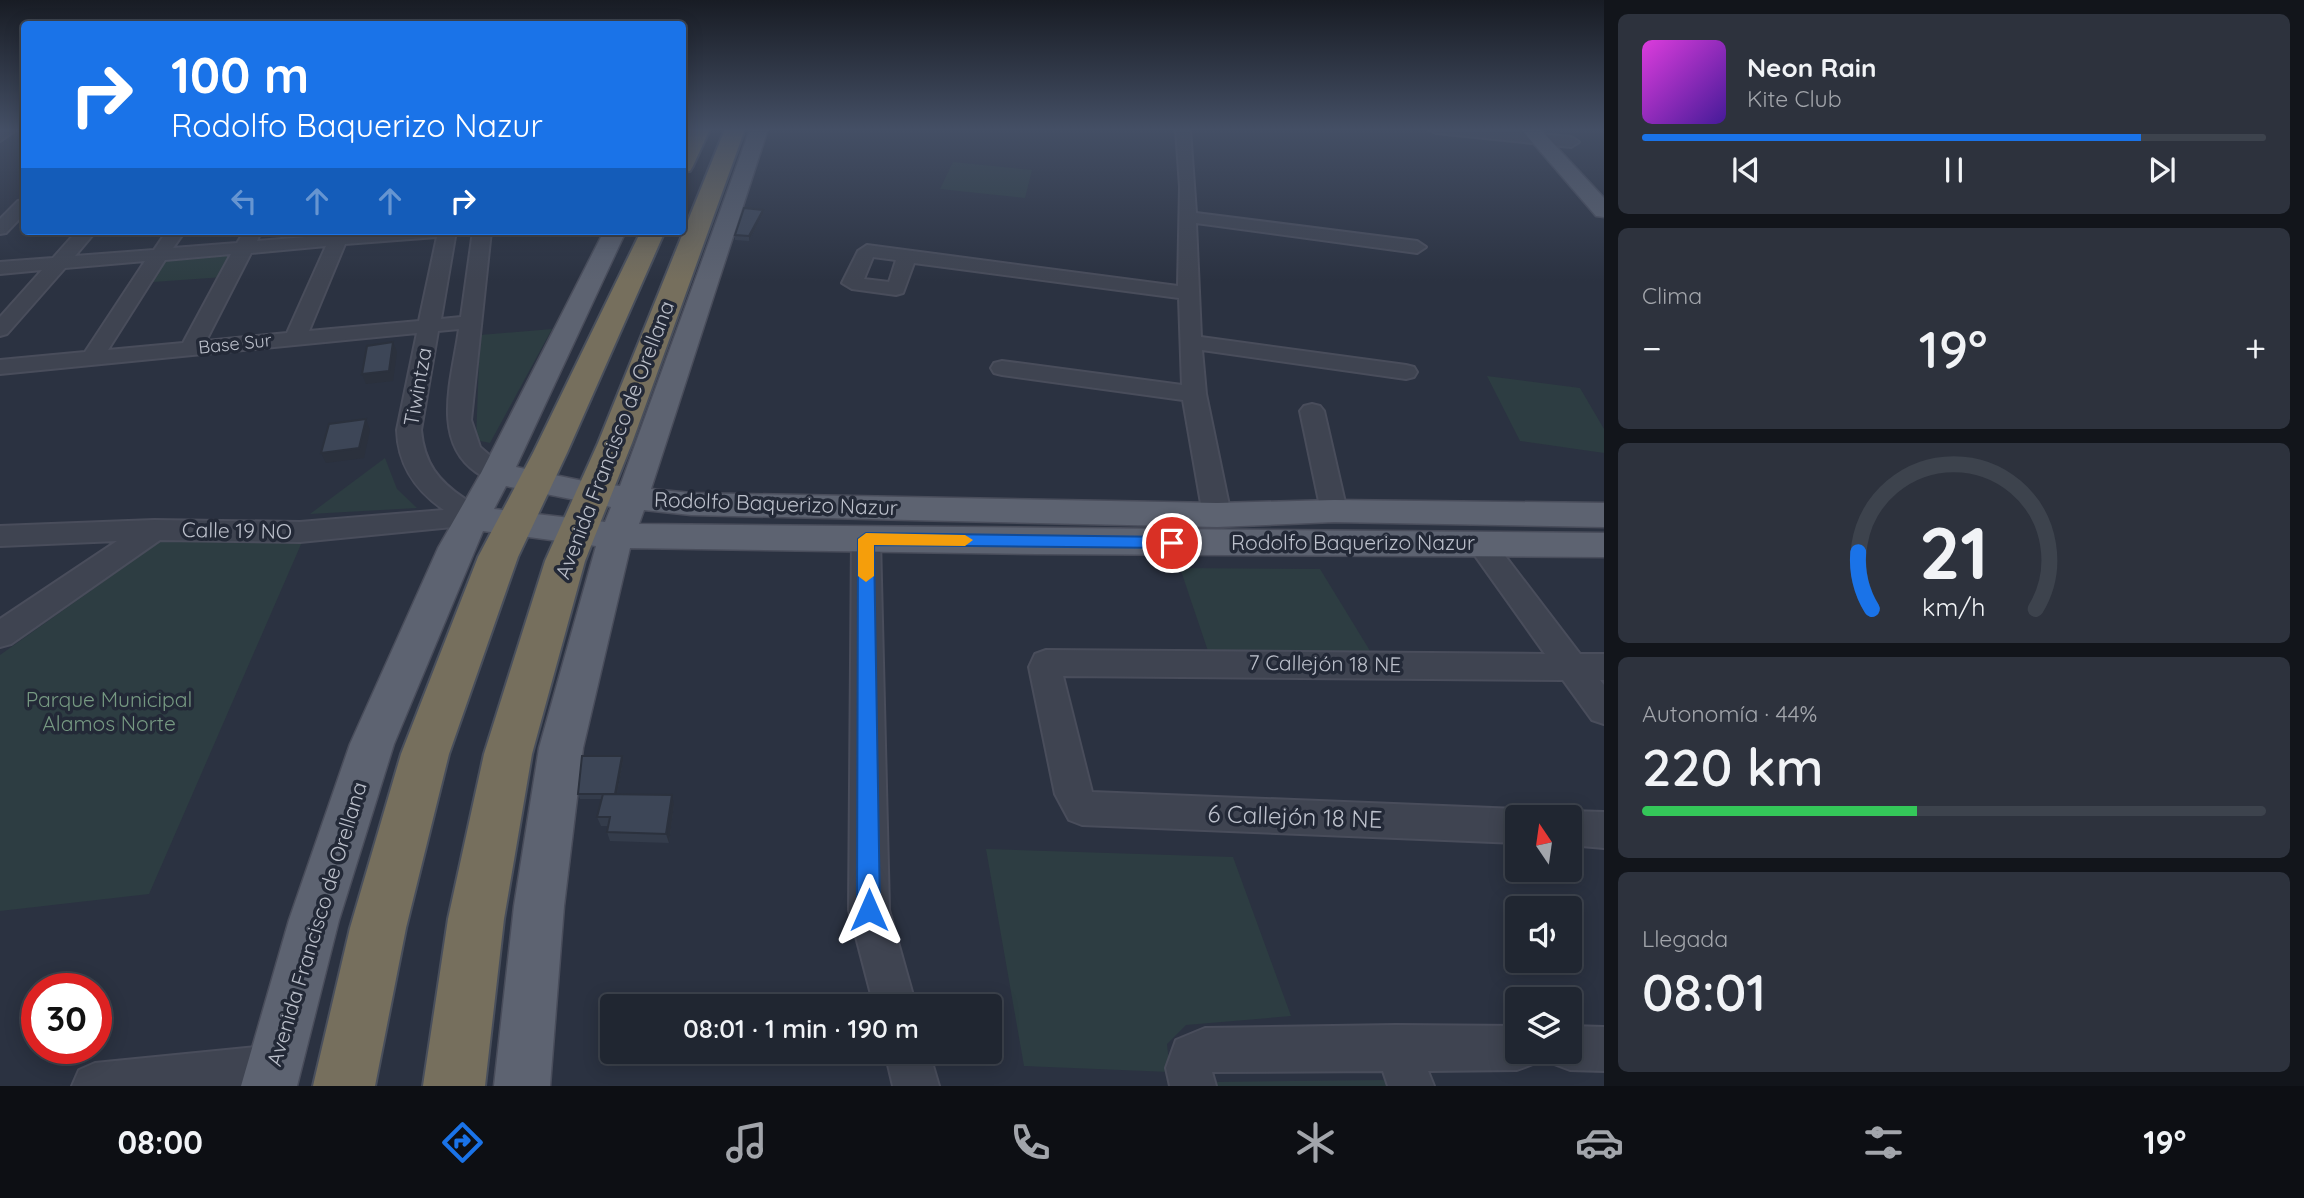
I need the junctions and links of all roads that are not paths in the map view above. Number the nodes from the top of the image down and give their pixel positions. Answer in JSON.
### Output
{"nodes":[{"id":1,"x":718,"y":180,"type":"edge"},
{"id":2,"x":742,"y":180,"type":"edge"},
{"id":3,"x":1185,"y":180,"type":"edge"},
{"id":4,"x":1576,"y":180,"type":"edge"},
{"id":5,"x":21,"y":208,"type":"edge"},
{"id":6,"x":1604,"y":211,"type":"edge"},
{"id":7,"x":1187,"y":217,"type":"junction"},
{"id":8,"x":0,"y":229,"type":"edge"},
{"id":9,"x":84,"y":235,"type":"edge"},
{"id":10,"x":173,"y":235,"type":"edge"},
{"id":11,"x":341,"y":235,"type":"edge"},
{"id":12,"x":446,"y":235,"type":"edge"},
{"id":13,"x":481,"y":235,"type":"edge"},
{"id":14,"x":613,"y":235,"type":"edge"},
{"id":15,"x":651,"y":235,"type":"edge"},
{"id":16,"x":249,"y":239,"type":"edge"},
{"id":17,"x":1418,"y":247,"type":"dead end"},
{"id":18,"x":159,"y":254,"type":"junction"},
{"id":19,"x":907,"y":257,"type":"dead end"},
{"id":20,"x":60,"y":263,"type":"junction"},
{"id":21,"x":0,"y":268,"type":"edge"},
{"id":22,"x":1188,"y":293,"type":"junction"},
{"id":23,"x":0,"y":330,"type":"edge"},
{"id":24,"x":468,"y":332,"type":"junction"},
{"id":25,"x":427,"y":335,"type":"junction"},
{"id":26,"x":295,"y":338,"type":"junction"},
{"id":27,"x":1192,"y":342,"type":"junction"},
{"id":28,"x":191,"y":348,"type":"junction"},
{"id":29,"x":93,"y":358,"type":"junction"},
{"id":30,"x":0,"y":367,"type":"edge"},
{"id":31,"x":1002,"y":368,"type":"dead end"},
{"id":32,"x":1406,"y":372,"type":"dead end"},
{"id":33,"x":0,"y":384,"type":"edge"},
{"id":34,"x":1194,"y":394,"type":"junction"},
{"id":35,"x":1312,"y":411,"type":"dead end"},
{"id":36,"x":497,"y":473,"type":"junction"},
{"id":37,"x":535,"y":483,"type":"junction"},
{"id":38,"x":1334,"y":511,"type":"junction"},
{"id":39,"x":605,"y":515,"type":"junction"},
{"id":40,"x":1217,"y":515,"type":"junction"},
{"id":41,"x":1604,"y":515,"type":"edge"},
{"id":42,"x":494,"y":521,"type":"junction"},
{"id":43,"x":154,"y":530,"type":"junction"},
{"id":44,"x":0,"y":536,"type":"edge"},
{"id":45,"x":866,"y":539,"type":"junction"},
{"id":46,"x":1480,"y":543,"type":"junction"},
{"id":47,"x":1604,"y":545,"type":"edge"},
{"id":48,"x":0,"y":635,"type":"edge"},
{"id":49,"x":1572,"y":667,"type":"junction"},
{"id":50,"x":1604,"y":667,"type":"edge"},
{"id":51,"x":1604,"y":710,"type":"edge"},
{"id":52,"x":1076,"y":801,"type":"joint"},
{"id":53,"x":1505,"y":826,"type":"edge"},
{"id":54,"x":1582,"y":829,"type":"edge"},
{"id":55,"x":1604,"y":830,"type":"edge"},
{"id":56,"x":892,"y":994,"type":"edge"},
{"id":57,"x":1582,"y":1048,"type":"edge"},
{"id":58,"x":1604,"y":1049,"type":"edge"},
{"id":59,"x":1505,"y":1050,"type":"edge"},
{"id":60,"x":910,"y":1064,"type":"edge"},
{"id":61,"x":1404,"y":1066,"type":"edge"},
{"id":62,"x":1192,"y":1071,"type":"edge"},
{"id":63,"x":272,"y":1076,"type":"edge"},
{"id":64,"x":95,"y":1086,"type":"edge"},
{"id":65,"x":344,"y":1086,"type":"edge"},
{"id":66,"x":454,"y":1086,"type":"edge"},
{"id":67,"x":522,"y":1086,"type":"edge"},
{"id":68,"x":916,"y":1086,"type":"edge"}],
"edges":[{"from":1,"to":39,"type":"highway","name":"Avenida Francisco de Orellana"},
{"from":2,"to":39,"type":"main road","name":"Avenida Francisco de Orellana"},
{"from":3,"to":7,"type":"street"},
{"from":4,"to":6,"type":"main road"},
{"from":5,"to":8,"type":"street"},
{"from":7,"to":17,"type":"street"},
{"from":7,"to":22,"type":"street"},
{"from":9,"to":20,"type":"street"},
{"from":10,"to":18,"type":"street"},
{"from":11,"to":16,"type":"street"},
{"from":11,"to":26,"type":"street"},
{"from":12,"to":25,"type":"street","name":"Tiwintza"},
{"from":13,"to":24,"type":"street","name":"Tiwintza"},
{"from":14,"to":36,"type":"main road","name":"Avenida Francisco de Orellana"},
{"from":15,"to":37,"type":"highway","name":"Avenida Francisco de Orellana"},
{"from":16,"to":18,"type":"street"},
{"from":16,"to":28,"type":"street"},
{"from":18,"to":20,"type":"street"},
{"from":18,"to":29,"type":"street"},
{"from":19,"to":22,"type":"street"},
{"from":20,"to":21,"type":"street"},
{"from":20,"to":23,"type":"street"},
{"from":22,"to":27,"type":"street"},
{"from":24,"to":25,"type":"street","name":"Base Sur"},
{"from":24,"to":36,"type":"street","name":"Tiwintza"},
{"from":25,"to":26,"type":"street","name":"Base Sur"},
{"from":25,"to":33,"type":"street","name":"Base Sur"},
{"from":25,"to":42,"type":"street","name":"Tiwintza"},
{"from":26,"to":28,"type":"street","name":"Base Sur"},
{"from":27,"to":32,"type":"street"},
{"from":27,"to":34,"type":"street"},
{"from":28,"to":29,"type":"street","name":"Base Sur"},
{"from":29,"to":30,"type":"street","name":"Base Sur"},
{"from":31,"to":34,"type":"street"},
{"from":34,"to":40,"type":"street"},
{"from":35,"to":38,"type":"street"},
{"from":36,"to":37,"type":"main road","name":"Rodolfo Baquerizo Nazur"},
{"from":36,"to":42,"type":"main road","name":"Avenida Francisco de Orellana"},
{"from":37,"to":39,"type":"main road","name":"Rodolfo Baquerizo Nazur"},
{"from":37,"to":42,"type":"highway","name":"Avenida Francisco de Orellana"},
{"from":38,"to":40,"type":"main road","name":"Rodolfo Baquerizo Nazur"},
{"from":38,"to":41,"type":"main road","name":"Rodolfo Baquerizo Nazur"},
{"from":39,"to":40,"type":"main road","name":"Rodolfo Baquerizo Nazur"},
{"from":39,"to":42,"type":"main road","name":"Rodolfo Baquerizo Nazur"},
{"from":39,"to":45,"type":"main road","name":"Rodolfo Baquerizo Nazur"},
{"from":39,"to":66,"type":"highway","name":"Avenida Francisco de Orellana"},
{"from":39,"to":67,"type":"main road","name":"Avenida Francisco de Orellana"},
{"from":42,"to":43,"type":"street","name":"Calle 19 NO"},
{"from":42,"to":63,"type":"main road","name":"Avenida Francisco de Orellana"},
{"from":42,"to":65,"type":"highway","name":"Avenida Francisco de Orellana"},
{"from":43,"to":44,"type":"street","name":"Calle 19 NO"},
{"from":43,"to":48,"type":"street"},
{"from":45,"to":46,"type":"main road","name":"Rodolfo Baquerizo Nazur"},
{"from":45,"to":56,"type":"street"},
{"from":46,"to":47,"type":"main road","name":"Rodolfo Baquerizo Nazur"},
{"from":46,"to":49,"type":"street"},
{"from":49,"to":50,"type":"street","name":"7 Callejón 18 NE"},
{"from":49,"to":51,"type":"street"},
{"from":49,"to":52,"type":"street","name":"7 Callejón 18 NE"},
{"from":52,"to":53,"type":"street","name":"6 Callejón 18 NE"},
{"from":54,"to":55,"type":"street"},
{"from":57,"to":58,"type":"street"},
{"from":59,"to":61,"type":"street"},
{"from":60,"to":68,"type":"street"},
{"from":61,"to":62,"type":"street"},
{"from":63,"to":64,"type":"street"}]}
